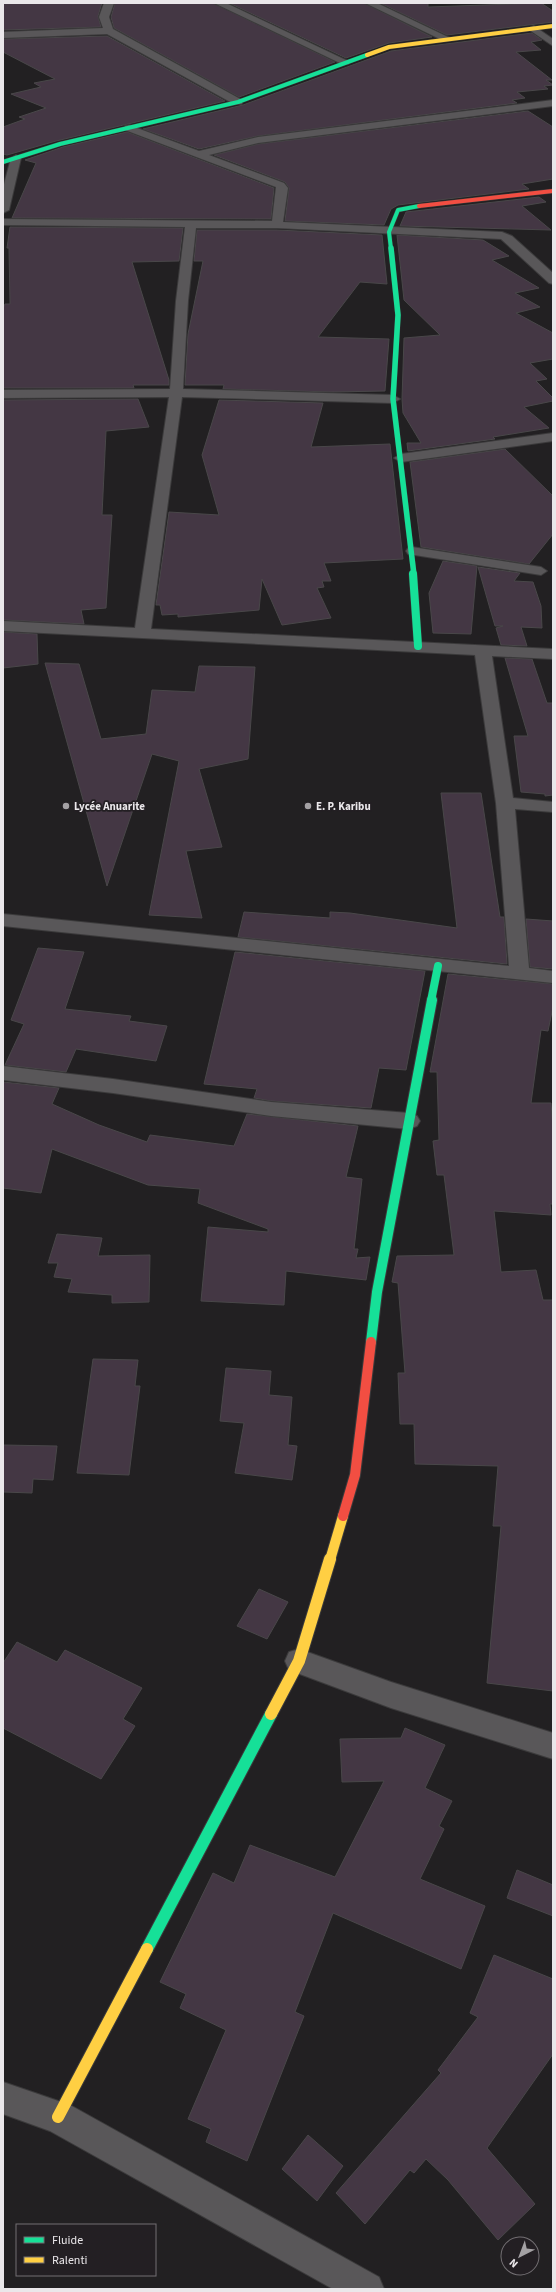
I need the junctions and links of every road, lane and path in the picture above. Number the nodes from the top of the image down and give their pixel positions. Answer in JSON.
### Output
{"nodes":[{"id":1,"x":108,"y":3,"type":"edge"},
{"id":2,"x":219,"y":3,"type":"edge"},
{"id":3,"x":370,"y":3,"type":"edge"},
{"id":4,"x":553,"y":26,"type":"edge"},
{"id":5,"x":534,"y":29,"type":"junction"},
{"id":6,"x":110,"y":31,"type":"junction"},
{"id":7,"x":3,"y":35,"type":"edge"},
{"id":8,"x":445,"y":38,"type":"junction"},
{"id":9,"x":553,"y":43,"type":"edge"},
{"id":10,"x":345,"y":62,"type":"junction"},
{"id":11,"x":238,"y":102,"type":"junction"},
{"id":12,"x":553,"y":103,"type":"edge"},
{"id":13,"x":129,"y":128,"type":"junction"},
{"id":14,"x":198,"y":154,"type":"junction"},
{"id":15,"x":16,"y":158,"type":"junction"},
{"id":16,"x":3,"y":162,"type":"edge"},
{"id":17,"x":553,"y":191,"type":"edge"},
{"id":18,"x":3,"y":210,"type":"edge"},
{"id":19,"x":3,"y":222,"type":"edge"},
{"id":20,"x":191,"y":224,"type":"junction"},
{"id":21,"x":277,"y":225,"type":"junction"},
{"id":22,"x":388,"y":232,"type":"junction"},
{"id":23,"x":553,"y":280,"type":"edge"},
{"id":24,"x":176,"y":393,"type":"junction"},
{"id":25,"x":3,"y":394,"type":"edge"},
{"id":26,"x":393,"y":399,"type":"junction"},
{"id":27,"x":553,"y":437,"type":"edge"},
{"id":28,"x":401,"y":458,"type":"junction"},
{"id":29,"x":412,"y":551,"type":"junction"},
{"id":30,"x":541,"y":571,"type":"dead end"},
{"id":31,"x":3,"y":626,"type":"edge"},
{"id":32,"x":142,"y":633,"type":"junction"},
{"id":33,"x":418,"y":646,"type":"junction"},
{"id":34,"x":483,"y":651,"type":"junction"},
{"id":35,"x":553,"y":654,"type":"edge"},
{"id":36,"x":505,"y":803,"type":"junction"},
{"id":37,"x":553,"y":808,"type":"edge"},
{"id":38,"x":3,"y":920,"type":"edge"},
{"id":39,"x":438,"y":966,"type":"junction"},
{"id":40,"x":520,"y":974,"type":"junction"},
{"id":41,"x":553,"y":977,"type":"edge"},
{"id":42,"x":3,"y":1074,"type":"edge"},
{"id":43,"x":409,"y":1121,"type":"junction"},
{"id":44,"x":299,"y":1662,"type":"junction"},
{"id":45,"x":553,"y":1746,"type":"edge"},
{"id":46,"x":3,"y":2098,"type":"edge"},
{"id":47,"x":58,"y":2117,"type":"junction"},
{"id":48,"x":367,"y":2289,"type":"edge"}],
"edges":[{"from":1,"to":6,"type":"street"},
{"from":2,"to":10,"type":"street"},
{"from":3,"to":8,"type":"street"},
{"from":4,"to":5,"type":"street"},
{"from":5,"to":8,"type":"street"},
{"from":5,"to":9,"type":"street"},
{"from":6,"to":7,"type":"street"},
{"from":6,"to":11,"type":"street"},
{"from":8,"to":10,"type":"street"},
{"from":10,"to":11,"type":"street"},
{"from":11,"to":13,"type":"street"},
{"from":12,"to":14,"type":"street"},
{"from":13,"to":14,"type":"street"},
{"from":13,"to":15,"type":"street"},
{"from":14,"to":21,"type":"street"},
{"from":15,"to":16,"type":"street"},
{"from":15,"to":18,"type":"street"},
{"from":17,"to":22,"type":"street"},
{"from":19,"to":20,"type":"street"},
{"from":20,"to":21,"type":"street"},
{"from":20,"to":24,"type":"street"},
{"from":21,"to":22,"type":"street"},
{"from":22,"to":23,"type":"street"},
{"from":22,"to":26,"type":"street"},
{"from":24,"to":25,"type":"street"},
{"from":24,"to":26,"type":"street"},
{"from":24,"to":32,"type":"street"},
{"from":26,"to":28,"type":"street"},
{"from":27,"to":28,"type":"street"},
{"from":28,"to":29,"type":"street"},
{"from":29,"to":30,"type":"lane"},
{"from":29,"to":33,"type":"street"},
{"from":31,"to":32,"type":"street"},
{"from":32,"to":33,"type":"street"},
{"from":33,"to":34,"type":"street"},
{"from":34,"to":35,"type":"street"},
{"from":34,"to":36,"type":"street"},
{"from":36,"to":37,"type":"street"},
{"from":36,"to":40,"type":"street"},
{"from":38,"to":39,"type":"street"},
{"from":39,"to":40,"type":"street"},
{"from":39,"to":43,"type":"street"},
{"from":40,"to":41,"type":"street"},
{"from":42,"to":43,"type":"street"},
{"from":43,"to":44,"type":"street"},
{"from":44,"to":45,"type":"street"},
{"from":44,"to":47,"type":"street"},
{"from":46,"to":47,"type":"street"},
{"from":47,"to":48,"type":"street"}]}
